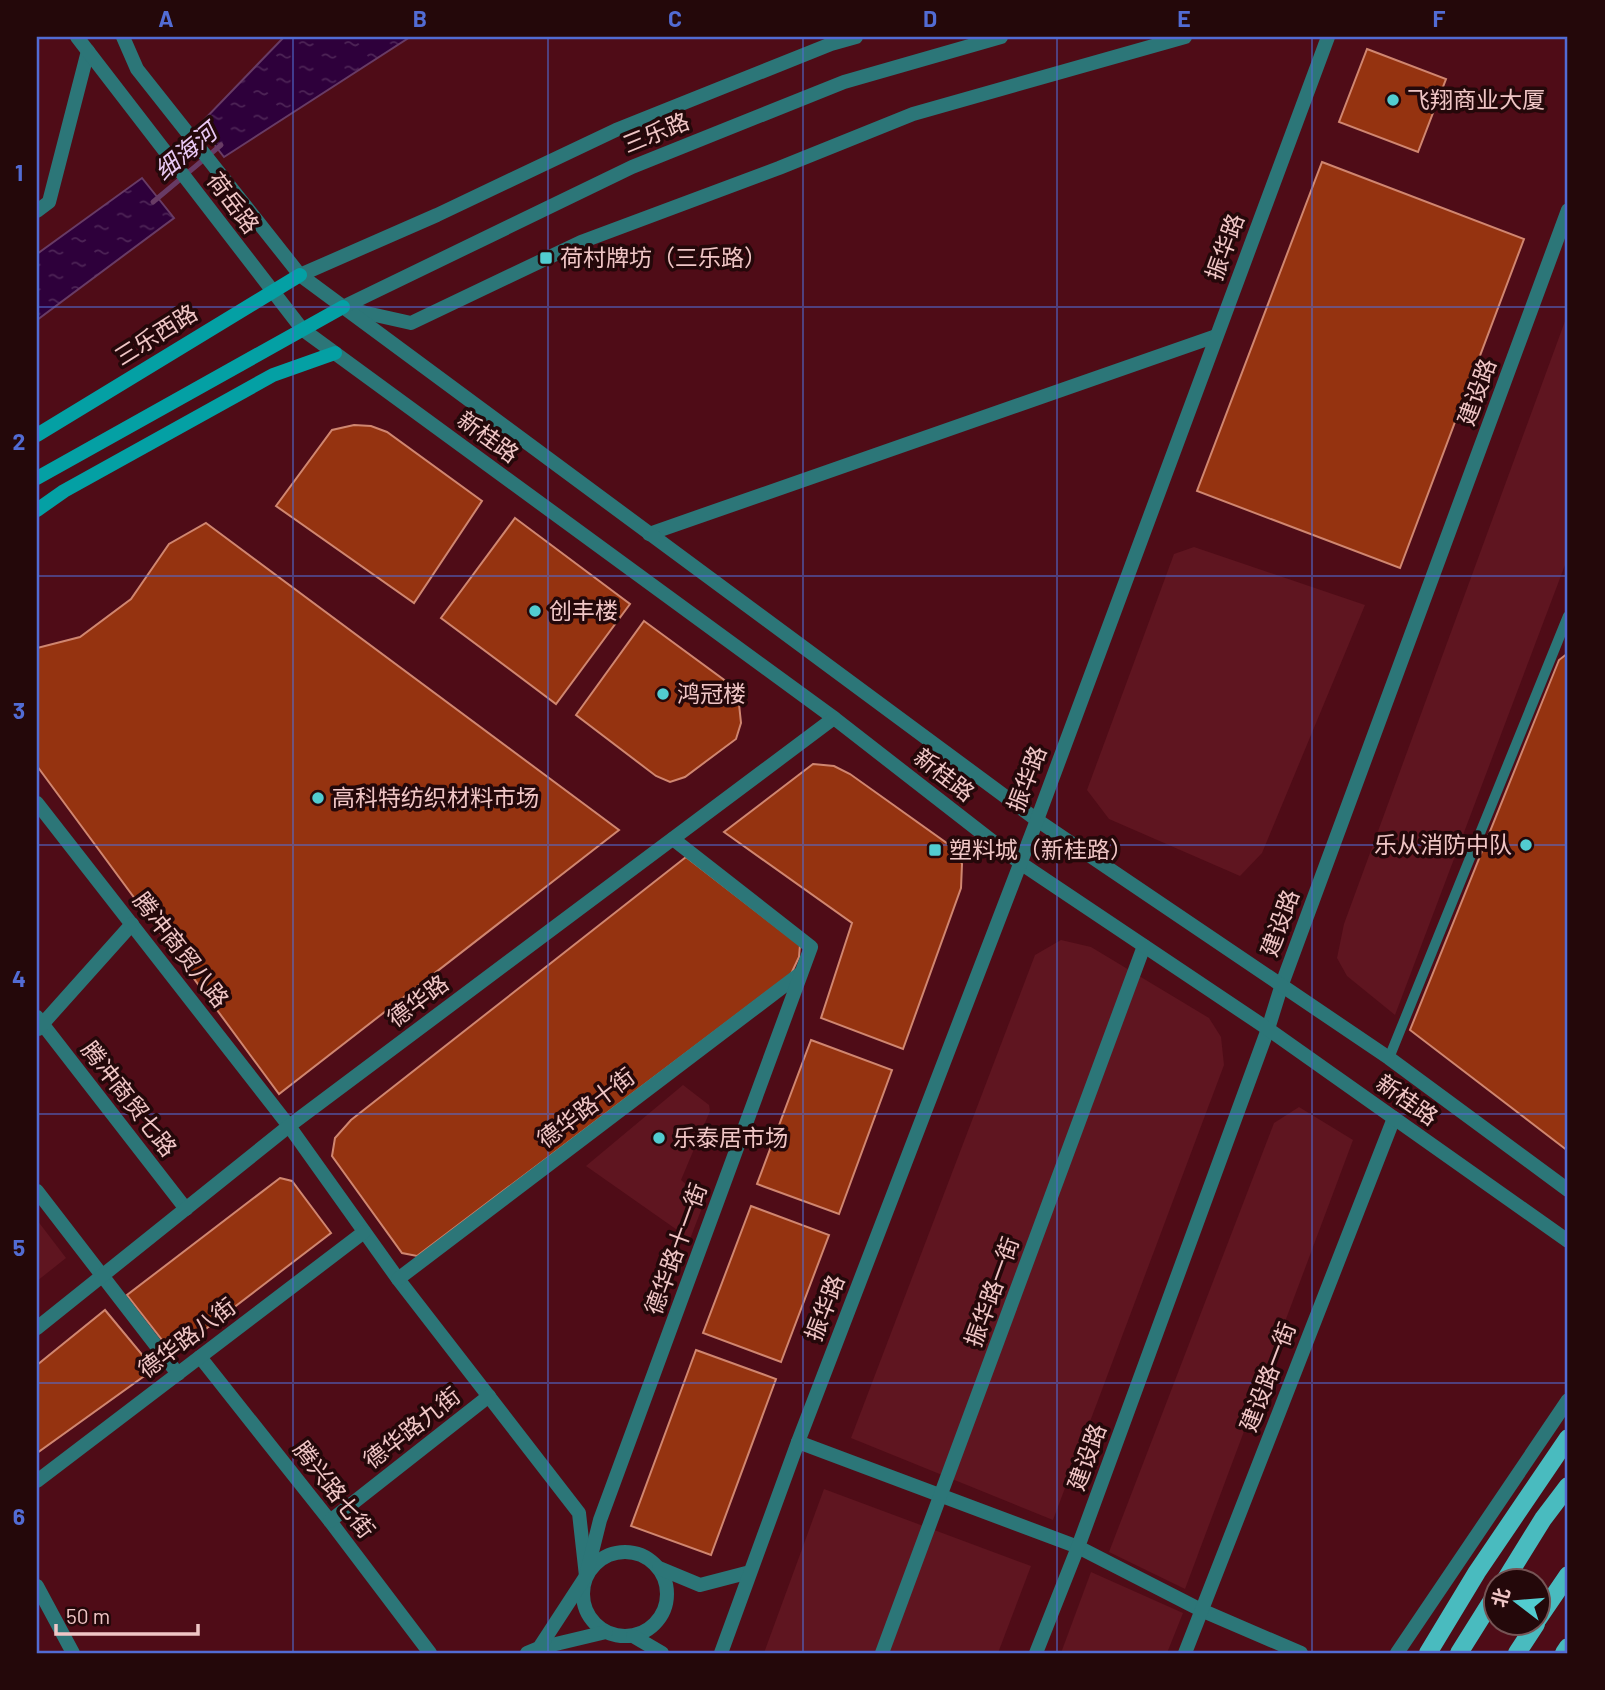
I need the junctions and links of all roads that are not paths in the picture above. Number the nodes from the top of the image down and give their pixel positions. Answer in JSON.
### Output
{"nodes":[{"id":1,"x":77,"y":37,"type":"edge"},
{"id":2,"x":123,"y":37,"type":"edge"},
{"id":3,"x":856,"y":37,"type":"edge"},
{"id":4,"x":1001,"y":37,"type":"edge"},
{"id":5,"x":1185,"y":37,"type":"edge"},
{"id":6,"x":1328,"y":37,"type":"edge"},
{"id":7,"x":88,"y":51,"type":"junction"},
{"id":8,"x":1568,"y":209,"type":"edge"},
{"id":9,"x":37,"y":211,"type":"edge"},
{"id":10,"x":300,"y":275,"type":"junction"},
{"id":11,"x":271,"y":291,"type":"junction"},
{"id":12,"x":342,"y":307,"type":"junction"},
{"id":13,"x":302,"y":330,"type":"junction"},
{"id":14,"x":1216,"y":336,"type":"junction"},
{"id":15,"x":335,"y":353,"type":"junction"},
{"id":16,"x":37,"y":435,"type":"edge"},
{"id":17,"x":37,"y":478,"type":"edge"},
{"id":18,"x":37,"y":510,"type":"edge"},
{"id":19,"x":649,"y":534,"type":"junction"},
{"id":20,"x":1568,"y":616,"type":"edge"},
{"id":21,"x":834,"y":718,"type":"junction"},
{"id":22,"x":37,"y":803,"type":"edge"},
{"id":23,"x":1037,"y":820,"type":"junction"},
{"id":24,"x":673,"y":839,"type":"junction"},
{"id":25,"x":1019,"y":862,"type":"junction"},
{"id":26,"x":132,"y":924,"type":"junction"},
{"id":27,"x":1144,"y":946,"type":"junction"},
{"id":28,"x":802,"y":973,"type":"junction"},
{"id":29,"x":1282,"y":984,"type":"junction"},
{"id":30,"x":39,"y":1024,"type":"edge"},
{"id":31,"x":1268,"y":1030,"type":"junction"},
{"id":32,"x":1389,"y":1058,"type":"junction"},
{"id":33,"x":1394,"y":1118,"type":"junction"},
{"id":34,"x":289,"y":1126,"type":"junction"},
{"id":35,"x":1568,"y":1189,"type":"edge"},
{"id":36,"x":37,"y":1191,"type":"edge"},
{"id":37,"x":186,"y":1209,"type":"junction"},
{"id":38,"x":364,"y":1232,"type":"junction"},
{"id":39,"x":1568,"y":1241,"type":"edge"},
{"id":40,"x":102,"y":1276,"type":"junction"},
{"id":41,"x":398,"y":1279,"type":"junction"},
{"id":42,"x":37,"y":1328,"type":"edge"},
{"id":43,"x":200,"y":1357,"type":"junction"},
{"id":44,"x":178,"y":1374,"type":"junction"},
{"id":45,"x":489,"y":1396,"type":"junction"},
{"id":46,"x":1568,"y":1400,"type":"edge"},
{"id":47,"x":1568,"y":1438,"type":"edge"},
{"id":48,"x":798,"y":1442,"type":"junction"},
{"id":49,"x":37,"y":1481,"type":"edge"},
{"id":50,"x":1568,"y":1486,"type":"edge"},
{"id":51,"x":940,"y":1495,"type":"junction"},
{"id":52,"x":330,"y":1521,"type":"junction"},
{"id":53,"x":1078,"y":1547,"type":"junction"},
{"id":54,"x":1512,"y":1568,"type":"edge"},
{"id":55,"x":659,"y":1569,"type":"junction"},
{"id":56,"x":750,"y":1573,"type":"junction"},
{"id":57,"x":1568,"y":1575,"type":"edge"},
{"id":58,"x":586,"y":1576,"type":"junction"},
{"id":59,"x":37,"y":1586,"type":"edge"},
{"id":60,"x":1552,"y":1598,"type":"edge"},
{"id":61,"x":1201,"y":1611,"type":"junction"},
{"id":62,"x":1482,"y":1616,"type":"edge"},
{"id":63,"x":606,"y":1632,"type":"junction"},
{"id":64,"x":633,"y":1636,"type":"junction"},
{"id":65,"x":1526,"y":1638,"type":"edge"},
{"id":66,"x":1568,"y":1647,"type":"edge"},
{"id":67,"x":533,"y":1651,"type":"edge"},
{"id":68,"x":73,"y":1653,"type":"edge"},
{"id":69,"x":430,"y":1653,"type":"edge"},
{"id":70,"x":662,"y":1653,"type":"edge"},
{"id":71,"x":721,"y":1653,"type":"edge"},
{"id":72,"x":882,"y":1653,"type":"edge"},
{"id":73,"x":1036,"y":1653,"type":"edge"},
{"id":74,"x":1185,"y":1653,"type":"edge"},
{"id":75,"x":1301,"y":1653,"type":"edge"},
{"id":76,"x":1397,"y":1653,"type":"edge"},
{"id":77,"x":1427,"y":1653,"type":"edge"},
{"id":78,"x":1459,"y":1653,"type":"edge"},
{"id":79,"x":1517,"y":1653,"type":"edge"},
{"id":80,"x":1564,"y":1653,"type":"edge"}],
"edges":[{"from":1,"to":7,"type":"street","name":"荷岳路"},
{"from":2,"to":10,"type":"street","name":"荷岳路"},
{"from":3,"to":10,"type":"street","name":"三乐路"},
{"from":4,"to":12,"type":"street","name":"三乐路"},
{"from":5,"to":12,"type":"street"},
{"from":6,"to":14,"type":"street","name":"振华路"},
{"from":7,"to":9,"type":"street"},
{"from":7,"to":11,"type":"street","name":"荷岳路"},
{"from":8,"to":29,"type":"street","name":"建设路"},
{"from":10,"to":11,"type":"main road","name":"三乐西路"},
{"from":10,"to":12,"type":"street","name":"荷岳路"},
{"from":11,"to":13,"type":"street","name":"荷岳路"},
{"from":11,"to":16,"type":"main road","name":"三乐西路"},
{"from":12,"to":13,"type":"main road"},
{"from":12,"to":19,"type":"street","name":"新桂路"},
{"from":13,"to":15,"type":"street","name":"新桂路"},
{"from":13,"to":17,"type":"main road"},
{"from":14,"to":19,"type":"street"},
{"from":14,"to":23,"type":"street","name":"振华路"},
{"from":15,"to":18,"type":"main road"},
{"from":15,"to":21,"type":"street","name":"新桂路"},
{"from":19,"to":23,"type":"street","name":"新桂路"},
{"from":20,"to":32,"type":"lane"},
{"from":21,"to":24,"type":"street","name":"德华路"},
{"from":21,"to":25,"type":"street","name":"新桂路"},
{"from":22,"to":26,"type":"street","name":"腾冲商贸八路"},
{"from":23,"to":25,"type":"street","name":"振华路"},
{"from":23,"to":29,"type":"street","name":"新桂路"},
{"from":24,"to":28,"type":"street","name":"德华路十一街"},
{"from":24,"to":34,"type":"street","name":"德华路"},
{"from":25,"to":27,"type":"street","name":"新桂路"},
{"from":25,"to":48,"type":"street","name":"振华路"},
{"from":26,"to":30,"type":"street"},
{"from":26,"to":34,"type":"street","name":"腾冲商贸八路"},
{"from":27,"to":31,"type":"street","name":"新桂路"},
{"from":27,"to":51,"type":"street","name":"振华路一街"},
{"from":28,"to":41,"type":"street","name":"德华路十街"},
{"from":28,"to":58,"type":"street","name":"德华路十一街"},
{"from":29,"to":31,"type":"street","name":"建设路"},
{"from":29,"to":32,"type":"street","name":"新桂路"},
{"from":30,"to":37,"type":"street","name":"腾冲商贸七路"},
{"from":31,"to":33,"type":"street","name":"新桂路"},
{"from":31,"to":53,"type":"street","name":"建设路"},
{"from":32,"to":35,"type":"street","name":"新桂路"},
{"from":33,"to":39,"type":"street","name":"新桂路"},
{"from":33,"to":61,"type":"street","name":"建设路一街"},
{"from":34,"to":37,"type":"street","name":"德华路"},
{"from":34,"to":38,"type":"street","name":"腾冲商贸八路"},
{"from":36,"to":40,"type":"street"},
{"from":37,"to":40,"type":"street","name":"德华路"},
{"from":38,"to":41,"type":"street","name":"腾冲商贸八路"},
{"from":38,"to":43,"type":"street","name":"德华路八街"},
{"from":40,"to":42,"type":"street","name":"德华路"},
{"from":40,"to":44,"type":"street"},
{"from":41,"to":45,"type":"street","name":"腾冲商贸八路"},
{"from":43,"to":44,"type":"street","name":"德华路八街"},
{"from":43,"to":52,"type":"street","name":"腾兴路七街"},
{"from":44,"to":49,"type":"street","name":"德华路八街"},
{"from":45,"to":52,"type":"street","name":"德华路九街"},
{"from":45,"to":58,"type":"street","name":"腾冲商贸八路"},
{"from":46,"to":76,"type":"street"},
{"from":47,"to":77,"type":"main road"},
{"from":48,"to":51,"type":"street"},
{"from":48,"to":56,"type":"street","name":"振华路"},
{"from":50,"to":54,"type":"main road"},
{"from":51,"to":53,"type":"street"},
{"from":51,"to":72,"type":"street","name":"振华路一街"},
{"from":52,"to":69,"type":"street","name":"腾兴路七街"},
{"from":53,"to":61,"type":"street"},
{"from":53,"to":73,"type":"street","name":"建设路"},
{"from":55,"to":56,"type":"street"},
{"from":55,"to":58,"type":"street"},
{"from":55,"to":64,"type":"street"},
{"from":56,"to":71,"type":"street","name":"振华路"},
{"from":57,"to":60,"type":"main road"},
{"from":58,"to":63,"type":"street"},
{"from":58,"to":67,"type":"street"},
{"from":59,"to":68,"type":"street"},
{"from":61,"to":74,"type":"street","name":"建设路一街"},
{"from":61,"to":75,"type":"street"},
{"from":62,"to":78,"type":"main road"},
{"from":63,"to":64,"type":"street"},
{"from":63,"to":67,"type":"street"},
{"from":64,"to":70,"type":"street"},
{"from":65,"to":79,"type":"main road"},
{"from":66,"to":80,"type":"main road"}]}
